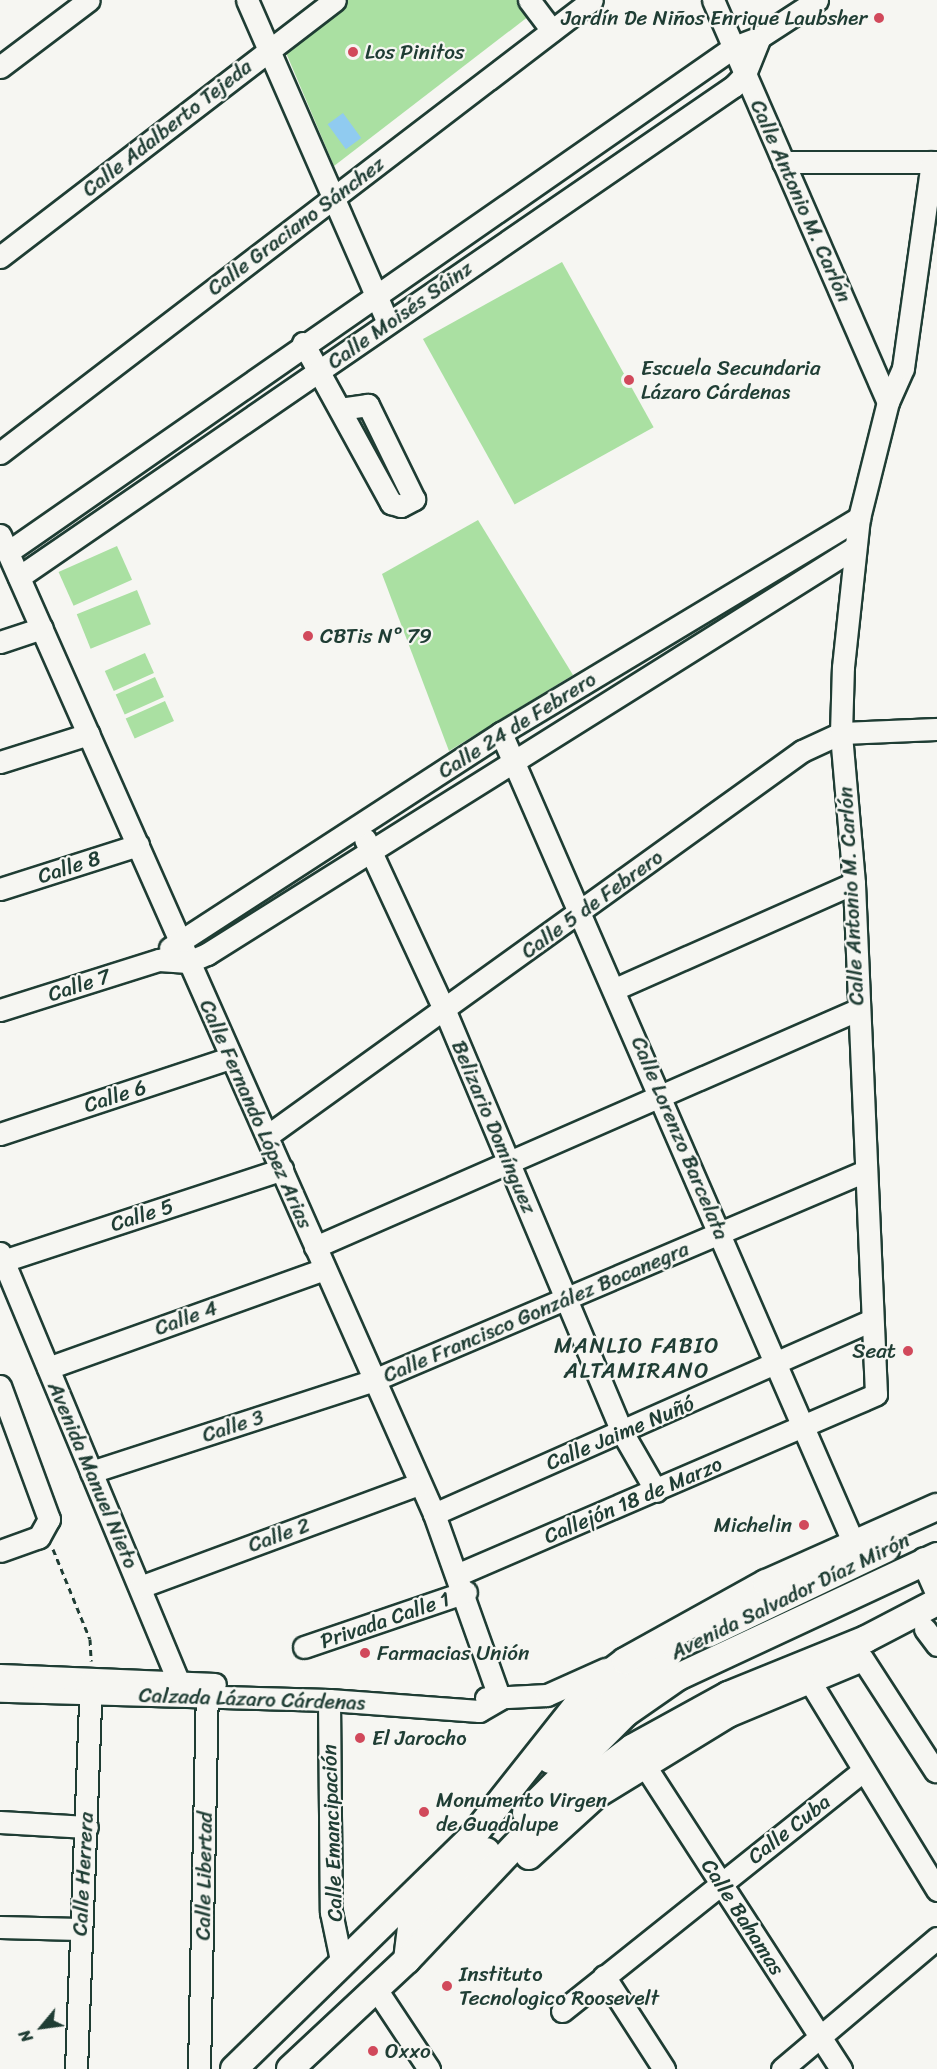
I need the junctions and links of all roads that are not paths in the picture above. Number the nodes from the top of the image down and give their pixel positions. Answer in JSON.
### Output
{"nodes":[{"id":1,"x":89,"y":0,"type":"edge"},
{"id":2,"x":247,"y":0,"type":"edge"},
{"id":3,"x":335,"y":0,"type":"edge"},
{"id":4,"x":529,"y":0,"type":"edge"},
{"id":5,"x":592,"y":0,"type":"edge"},
{"id":6,"x":713,"y":0,"type":"edge"},
{"id":7,"x":817,"y":0,"type":"edge"},
{"id":8,"x":552,"y":30,"type":"junction"},
{"id":9,"x":760,"y":37,"type":"junction"},
{"id":10,"x":734,"y":46,"type":"junction"},
{"id":11,"x":268,"y":51,"type":"junction"},
{"id":12,"x":0,"y":66,"type":"edge"},
{"id":13,"x":745,"y":74,"type":"junction"},
{"id":14,"x":783,"y":162,"type":"junction"},
{"id":15,"x":934,"y":162,"type":"edge"},
{"id":16,"x":335,"y":197,"type":"junction"},
{"id":17,"x":0,"y":257,"type":"edge"},
{"id":18,"x":376,"y":291,"type":"junction"},
{"id":19,"x":388,"y":323,"type":"junction"},
{"id":20,"x":303,"y":343,"type":"junction"},
{"id":21,"x":320,"y":370,"type":"junction"},
{"id":22,"x":888,"y":402,"type":"junction"},
{"id":23,"x":341,"y":410,"type":"junction"},
{"id":24,"x":0,"y":453,"type":"edge"},
{"id":25,"x":859,"y":518,"type":"junction"},
{"id":26,"x":4,"y":543,"type":"edge"},
{"id":27,"x":854,"y":548,"type":"junction"},
{"id":28,"x":19,"y":577,"type":"junction"},
{"id":29,"x":42,"y":628,"type":"junction"},
{"id":30,"x":0,"y":642,"type":"edge"},
{"id":31,"x":937,"y":729,"type":"edge"},
{"id":32,"x":501,"y":733,"type":"junction"},
{"id":33,"x":841,"y":733,"type":"junction"},
{"id":34,"x":89,"y":734,"type":"junction"},
{"id":35,"x":516,"y":761,"type":"junction"},
{"id":36,"x":0,"y":762,"type":"edge"},
{"id":37,"x":358,"y":825,"type":"junction"},
{"id":38,"x":138,"y":845,"type":"junction"},
{"id":39,"x":372,"y":851,"type":"junction"},
{"id":40,"x":854,"y":883,"type":"junction"},
{"id":41,"x":0,"y":889,"type":"edge"},
{"id":42,"x":582,"y":911,"type":"junction"},
{"id":43,"x":178,"y":939,"type":"junction"},
{"id":44,"x":159,"y":960,"type":"junction"},
{"id":45,"x":188,"y":962,"type":"junction"},
{"id":46,"x":615,"y":989,"type":"junction"},
{"id":47,"x":0,"y":1010,"type":"edge"},
{"id":48,"x":857,"y":1010,"type":"junction"},
{"id":49,"x":444,"y":1011,"type":"junction"},
{"id":50,"x":230,"y":1058,"type":"junction"},
{"id":51,"x":663,"y":1099,"type":"junction"},
{"id":52,"x":0,"y":1134,"type":"edge"},
{"id":53,"x":267,"y":1137,"type":"junction"},
{"id":54,"x":509,"y":1166,"type":"junction"},
{"id":55,"x":282,"y":1169,"type":"junction"},
{"id":56,"x":863,"y":1172,"type":"junction"},
{"id":57,"x":721,"y":1233,"type":"junction"},
{"id":58,"x":315,"y":1247,"type":"junction"},
{"id":59,"x":2,"y":1257,"type":"edge"},
{"id":60,"x":325,"y":1269,"type":"junction"},
{"id":61,"x":8,"y":1294,"type":"edge"},
{"id":62,"x":568,"y":1299,"type":"junction"},
{"id":63,"x":870,"y":1321,"type":"junction"},
{"id":64,"x":779,"y":1364,"type":"junction"},
{"id":65,"x":48,"y":1368,"type":"junction"},
{"id":66,"x":374,"y":1380,"type":"junction"},
{"id":67,"x":0,"y":1386,"type":"edge"},
{"id":68,"x":876,"y":1394,"type":"joint"},
{"id":69,"x":807,"y":1426,"type":"junction"},
{"id":70,"x":8,"y":1430,"type":"edge"},
{"id":71,"x":622,"y":1432,"type":"junction"},
{"id":72,"x":91,"y":1472,"type":"junction"},
{"id":73,"x":419,"y":1484,"type":"junction"},
{"id":74,"x":656,"y":1491,"type":"junction"},
{"id":75,"x":937,"y":1506,"type":"edge"},
{"id":76,"x":434,"y":1514,"type":"junction"},
{"id":77,"x":937,"y":1519,"type":"edge"},
{"id":78,"x":854,"y":1544,"type":"junction"},
{"id":79,"x":0,"y":1551,"type":"edge"},
{"id":80,"x":931,"y":1558,"type":"edge"},
{"id":81,"x":462,"y":1583,"type":"junction"},
{"id":82,"x":140,"y":1587,"type":"junction"},
{"id":83,"x":937,"y":1588,"type":"edge"},
{"id":84,"x":937,"y":1602,"type":"edge"},
{"id":85,"x":933,"y":1632,"type":"edge"},
{"id":86,"x":304,"y":1647,"type":"dead end"},
{"id":87,"x":862,"y":1658,"type":"junction"},
{"id":88,"x":625,"y":1661,"type":"junction"},
{"id":89,"x":0,"y":1675,"type":"edge"},
{"id":90,"x":809,"y":1680,"type":"junction"},
{"id":91,"x":91,"y":1685,"type":"junction"},
{"id":92,"x":182,"y":1690,"type":"junction"},
{"id":93,"x":208,"y":1690,"type":"junction"},
{"id":94,"x":0,"y":1691,"type":"edge"},
{"id":95,"x":500,"y":1699,"type":"junction"},
{"id":96,"x":329,"y":1700,"type":"junction"},
{"id":97,"x":645,"y":1766,"type":"junction"},
{"id":98,"x":935,"y":1771,"type":"dead end"},
{"id":99,"x":861,"y":1772,"type":"junction"},
{"id":100,"x":511,"y":1793,"type":"junction"},
{"id":101,"x":0,"y":1822,"type":"edge"},
{"id":102,"x":87,"y":1827,"type":"junction"},
{"id":103,"x":721,"y":1883,"type":"junction"},
{"id":104,"x":937,"y":1890,"type":"edge"},
{"id":105,"x":0,"y":1927,"type":"edge"},
{"id":106,"x":79,"y":1929,"type":"junction"},
{"id":107,"x":937,"y":1938,"type":"edge"},
{"id":108,"x":407,"y":1960,"type":"junction"},
{"id":109,"x":342,"y":1965,"type":"junction"},
{"id":110,"x":604,"y":1976,"type":"junction"},
{"id":111,"x":376,"y":1989,"type":"junction"},
{"id":112,"x":562,"y":2011,"type":"dead end"},
{"id":113,"x":820,"y":2037,"type":"junction"},
{"id":114,"x":74,"y":2068,"type":"edge"},
{"id":115,"x":199,"y":2069,"type":"edge"},
{"id":116,"x":235,"y":2069,"type":"edge"},
{"id":117,"x":290,"y":2069,"type":"edge"},
{"id":118,"x":429,"y":2069,"type":"edge"},
{"id":119,"x":664,"y":2069,"type":"edge"},
{"id":120,"x":782,"y":2069,"type":"edge"},
{"id":121,"x":841,"y":2069,"type":"edge"}],
"edges":[{"from":1,"to":12,"type":"street"},
{"from":2,"to":11,"type":"street"},
{"from":3,"to":11,"type":"street","name":"Calle Adalberto Tejeda"},
{"from":4,"to":8,"type":"street"},
{"from":5,"to":8,"type":"street","name":"Calle Graciano Sánchez"},
{"from":6,"to":10,"type":"street","name":"Calle Antonio M. Carlón"},
{"from":7,"to":9,"type":"street","name":"Calle Moisés Sáinz"},
{"from":8,"to":16,"type":"street","name":"Calle Graciano Sánchez"},
{"from":9,"to":10,"type":"street","name":"Calle Moisés Sáinz"},
{"from":9,"to":13,"type":"street"},
{"from":10,"to":13,"type":"street","name":"Calle Antonio M. Carlón"},
{"from":10,"to":18,"type":"street","name":"Calle Moisés Sáinz"},
{"from":11,"to":16,"type":"street"},
{"from":11,"to":17,"type":"street","name":"Calle Adalberto Tejeda"},
{"from":13,"to":14,"type":"street","name":"Calle Antonio M. Carlón"},
{"from":13,"to":19,"type":"street","name":"Calle Moisés Sáinz"},
{"from":14,"to":15,"type":"street"},
{"from":14,"to":22,"type":"street","name":"Calle Antonio M. Carlón"},
{"from":15,"to":22,"type":"street","name":"Calle Antonio M. Carlón"},
{"from":16,"to":18,"type":"street"},
{"from":16,"to":24,"type":"street","name":"Calle Graciano Sánchez"},
{"from":18,"to":19,"type":"street"},
{"from":18,"to":20,"type":"street","name":"Calle Moisés Sáinz"},
{"from":19,"to":21,"type":"street","name":"Calle Moisés Sáinz"},
{"from":20,"to":21,"type":"street"},
{"from":20,"to":26,"type":"street","name":"Calle Moisés Sáinz"},
{"from":21,"to":23,"type":"street"},
{"from":21,"to":28,"type":"street","name":"Calle Moisés Sáinz"},
{"from":22,"to":25,"type":"street","name":"Calle Antonio M. Carlón"},
{"from":23,"to":23,"type":"street"},
{"from":25,"to":27,"type":"street","name":"Calle Antonio M. Carlón"},
{"from":25,"to":32,"type":"street","name":"Calle 24 de Febrero"},
{"from":26,"to":28,"type":"street","name":"Calle Fernando López Arias"},
{"from":27,"to":33,"type":"street","name":"Calle Antonio M. Carlón"},
{"from":27,"to":35,"type":"street","name":"Calle 24 de Febrero"},
{"from":28,"to":29,"type":"street","name":"Calle Fernando López Arias"},
{"from":29,"to":30,"type":"street"},
{"from":29,"to":34,"type":"street","name":"Calle Fernando López Arias"},
{"from":31,"to":33,"type":"street","name":"Calle 5 de Febrero"},
{"from":32,"to":35,"type":"street","name":"Calle Lorenzo Barcelata"},
{"from":32,"to":37,"type":"street","name":"Calle 24 de Febrero"},
{"from":33,"to":40,"type":"street","name":"Calle Antonio M. Carlón"},
{"from":33,"to":42,"type":"street","name":"Calle 5 de Febrero"},
{"from":34,"to":36,"type":"street"},
{"from":34,"to":38,"type":"street","name":"Calle Fernando López Arias"},
{"from":35,"to":39,"type":"street","name":"Calle 24 de Febrero"},
{"from":35,"to":42,"type":"street","name":"Calle Lorenzo Barcelata"},
{"from":37,"to":39,"type":"street","name":"Belizario Domínguez"},
{"from":37,"to":43,"type":"street","name":"Calle 24 de Febrero"},
{"from":38,"to":41,"type":"street","name":"Calle 8"},
{"from":38,"to":43,"type":"street","name":"Calle Fernando López Arias"},
{"from":39,"to":45,"type":"street","name":"Calle 24 de Febrero"},
{"from":39,"to":49,"type":"street","name":"Belizario Domínguez"},
{"from":40,"to":46,"type":"street"},
{"from":40,"to":48,"type":"street","name":"Calle Antonio M. Carlón"},
{"from":42,"to":46,"type":"street","name":"Calle Lorenzo Barcelata"},
{"from":42,"to":49,"type":"street","name":"Calle 5 de Febrero"},
{"from":43,"to":44,"type":"street"},
{"from":43,"to":45,"type":"street","name":"Calle Fernando López Arias"},
{"from":44,"to":45,"type":"street","name":"Calle 7"},
{"from":44,"to":47,"type":"street","name":"Calle 7"},
{"from":45,"to":50,"type":"street","name":"Calle Fernando López Arias"},
{"from":46,"to":51,"type":"street","name":"Calle Lorenzo Barcelata"},
{"from":48,"to":51,"type":"street"},
{"from":48,"to":56,"type":"street","name":"Calle Antonio M. Carlón"},
{"from":49,"to":53,"type":"street","name":"Calle 5 de Febrero"},
{"from":49,"to":54,"type":"street","name":"Belizario Domínguez"},
{"from":50,"to":52,"type":"street","name":"Calle 6"},
{"from":50,"to":53,"type":"street","name":"Calle Fernando López Arias"},
{"from":51,"to":54,"type":"street"},
{"from":51,"to":57,"type":"street","name":"Calle Lorenzo Barcelata"},
{"from":53,"to":55,"type":"street","name":"Calle Fernando López Arias"},
{"from":54,"to":58,"type":"street"},
{"from":54,"to":62,"type":"street","name":"Belizario Domínguez"},
{"from":55,"to":58,"type":"street","name":"Calle Fernando López Arias"},
{"from":55,"to":59,"type":"street","name":"Calle 5"},
{"from":56,"to":57,"type":"street","name":"Calle Francisco González Bocanegra"},
{"from":56,"to":63,"type":"street","name":"Calle Antonio M. Carlón"},
{"from":57,"to":62,"type":"street","name":"Calle Francisco González Bocanegra"},
{"from":57,"to":64,"type":"street","name":"Calle Lorenzo Barcelata"},
{"from":58,"to":60,"type":"street","name":"Calle Fernando López Arias"},
{"from":59,"to":61,"type":"street","name":"Avenida Manuel Nieto"},
{"from":60,"to":65,"type":"street","name":"Calle 4"},
{"from":60,"to":66,"type":"street","name":"Calle Fernando López Arias"},
{"from":61,"to":65,"type":"street","name":"Avenida Manuel Nieto"},
{"from":62,"to":66,"type":"street","name":"Calle Francisco González Bocanegra"},
{"from":62,"to":71,"type":"street","name":"Belizario Domínguez"},
{"from":63,"to":64,"type":"street","name":"Calle Jaime Nuñó"},
{"from":63,"to":68,"type":"street","name":"Calle Antonio M. Carlón"},
{"from":64,"to":69,"type":"street","name":"Calle Lorenzo Barcelata"},
{"from":64,"to":71,"type":"street","name":"Calle Jaime Nuñó"},
{"from":65,"to":72,"type":"street","name":"Avenida Manuel Nieto"},
{"from":66,"to":72,"type":"street","name":"Calle 3"},
{"from":66,"to":73,"type":"street","name":"Calle Fernando López Arias"},
{"from":67,"to":70,"type":"street"},
{"from":68,"to":69,"type":"street","name":"Callejón 18 de Marzo"},
{"from":69,"to":74,"type":"street","name":"Callejón 18 de Marzo"},
{"from":69,"to":78,"type":"street","name":"Calle Lorenzo Barcelata"},
{"from":70,"to":79,"type":"street"},
{"from":71,"to":74,"type":"street","name":"Belizario Domínguez"},
{"from":71,"to":76,"type":"street","name":"Calle Jaime Nuñó"},
{"from":72,"to":82,"type":"street","name":"Avenida Manuel Nieto"},
{"from":73,"to":76,"type":"street","name":"Calle Fernando López Arias"},
{"from":73,"to":82,"type":"street","name":"Calle 2"},
{"from":74,"to":81,"type":"street","name":"Callejón 18 de Marzo"},
{"from":75,"to":78,"type":"main road","name":"Avenida Salvador Díaz Mirón"},
{"from":76,"to":81,"type":"street","name":"Calle Fernando López Arias"},
{"from":77,"to":100,"type":"main road","name":"Avenida Salvador Díaz Mirón"},
{"from":78,"to":88,"type":"main road","name":"Avenida Salvador Díaz Mirón"},
{"from":80,"to":83,"type":"main road"},
{"from":80,"to":108,"type":"main road"},
{"from":81,"to":86,"type":"street","name":"Privada Calle 1"},
{"from":81,"to":95,"type":"street","name":"Calle Fernando López Arias"},
{"from":82,"to":92,"type":"street","name":"Avenida Manuel Nieto"},
{"from":84,"to":108,"type":"main road"},
{"from":85,"to":87,"type":"main road"},
{"from":87,"to":90,"type":"main road"},
{"from":87,"to":98,"type":"street"},
{"from":88,"to":95,"type":"street","name":"Calzada Lázaro Cárdenas"},
{"from":88,"to":100,"type":"main road","name":"Avenida Salvador Díaz Mirón"},
{"from":89,"to":91,"type":"street","name":"Calzada Lázaro Cárdenas"},
{"from":90,"to":97,"type":"main road"},
{"from":90,"to":99,"type":"street"},
{"from":91,"to":92,"type":"street","name":"Calzada Lázaro Cárdenas"},
{"from":91,"to":94,"type":"street","name":"Calzada Lázaro Cárdenas"},
{"from":91,"to":102,"type":"street","name":"Calle Herrera"},
{"from":92,"to":93,"type":"street","name":"Calzada Lázaro Cárdenas"},
{"from":93,"to":95,"type":"street","name":"Calzada Lázaro Cárdenas"},
{"from":93,"to":96,"type":"street","name":"Calzada Lázaro Cárdenas"},
{"from":93,"to":115,"type":"street","name":"Calle Libertad"},
{"from":95,"to":96,"type":"street","name":"Calzada Lázaro Cárdenas"},
{"from":96,"to":109,"type":"street","name":"Calle Emancipación"},
{"from":97,"to":103,"type":"street","name":"Calle Bahamas"},
{"from":97,"to":108,"type":"main road"},
{"from":99,"to":103,"type":"street","name":"Calle Cuba"},
{"from":99,"to":104,"type":"street"},
{"from":100,"to":109,"type":"main road","name":"Avenida Salvador Díaz Mirón"},
{"from":101,"to":102,"type":"street"},
{"from":102,"to":106,"type":"street","name":"Calle Herrera"},
{"from":103,"to":110,"type":"street","name":"Calle Cuba"},
{"from":103,"to":113,"type":"street","name":"Calle Bahamas"},
{"from":105,"to":106,"type":"street"},
{"from":106,"to":114,"type":"street","name":"Calle Herrera"},
{"from":107,"to":113,"type":"street"},
{"from":108,"to":111,"type":"main road"},
{"from":109,"to":116,"type":"main road","name":"Avenida Salvador Díaz Mirón"},
{"from":110,"to":112,"type":"street","name":"Calle Cuba"},
{"from":110,"to":119,"type":"street"},
{"from":111,"to":117,"type":"main road"},
{"from":111,"to":118,"type":"street"},
{"from":113,"to":120,"type":"street"},
{"from":113,"to":121,"type":"street","name":"Calle Bahamas"}]}
